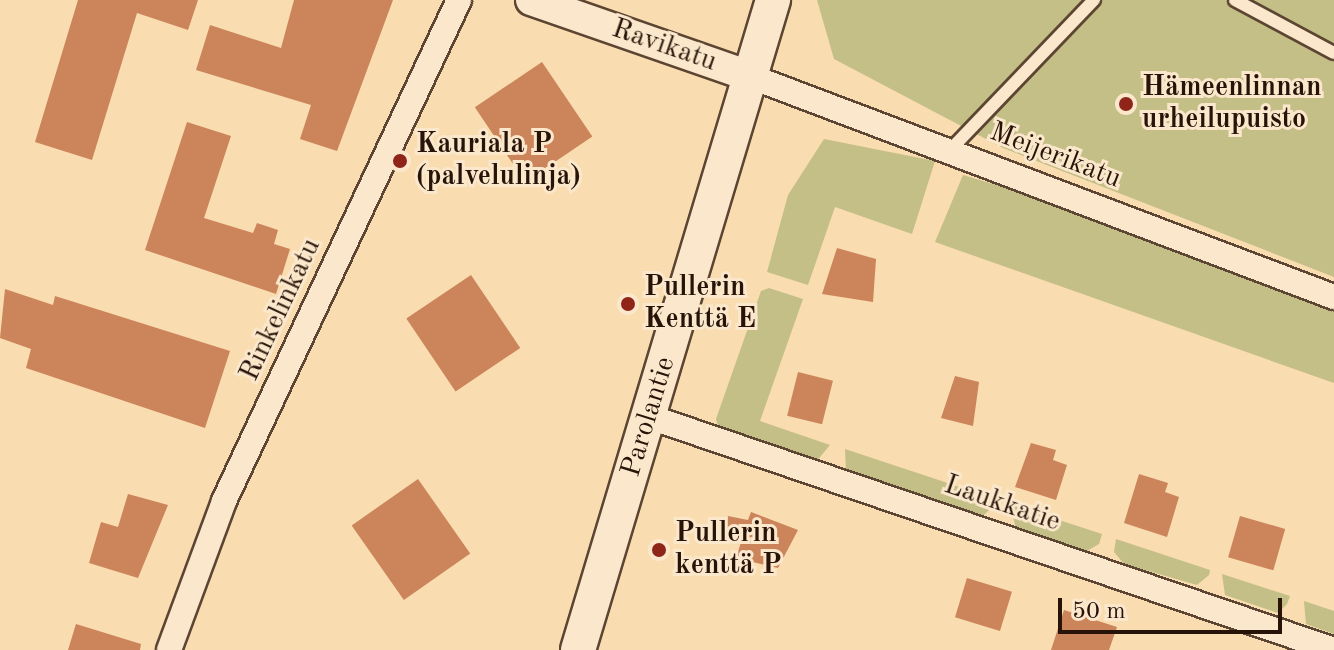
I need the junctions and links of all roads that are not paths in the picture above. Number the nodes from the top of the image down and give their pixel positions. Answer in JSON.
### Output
{"nodes":[{"id":1,"x":459,"y":0,"type":"edge"},
{"id":2,"x":531,"y":0,"type":"edge"},
{"id":3,"x":773,"y":0,"type":"edge"},
{"id":4,"x":1094,"y":0,"type":"edge"},
{"id":5,"x":1235,"y":0,"type":"edge"},
{"id":6,"x":1334,"y":53,"type":"edge"},
{"id":7,"x":752,"y":77,"type":"junction"},
{"id":8,"x":952,"y":148,"type":"junction"},
{"id":9,"x":1334,"y":297,"type":"edge"},
{"id":10,"x":650,"y":417,"type":"junction"},
{"id":11,"x":169,"y":650,"type":"edge"},
{"id":12,"x":578,"y":650,"type":"edge"},
{"id":13,"x":1334,"y":650,"type":"edge"}],
"edges":[{"from":1,"to":11,"type":"street","name":"Rinkelinkatu"},
{"from":2,"to":7,"type":"street","name":"Ravikatu"},
{"from":3,"to":7,"type":"main road","name":"Parolantie"},
{"from":4,"to":8,"type":"lane"},
{"from":5,"to":6,"type":"lane"},
{"from":7,"to":8,"type":"street","name":"Meijerikatu"},
{"from":7,"to":10,"type":"main road","name":"Parolantie"},
{"from":8,"to":9,"type":"street","name":"Meijerikatu"},
{"from":10,"to":12,"type":"main road","name":"Parolantie"},
{"from":10,"to":13,"type":"street","name":"Laukkatie"}]}
